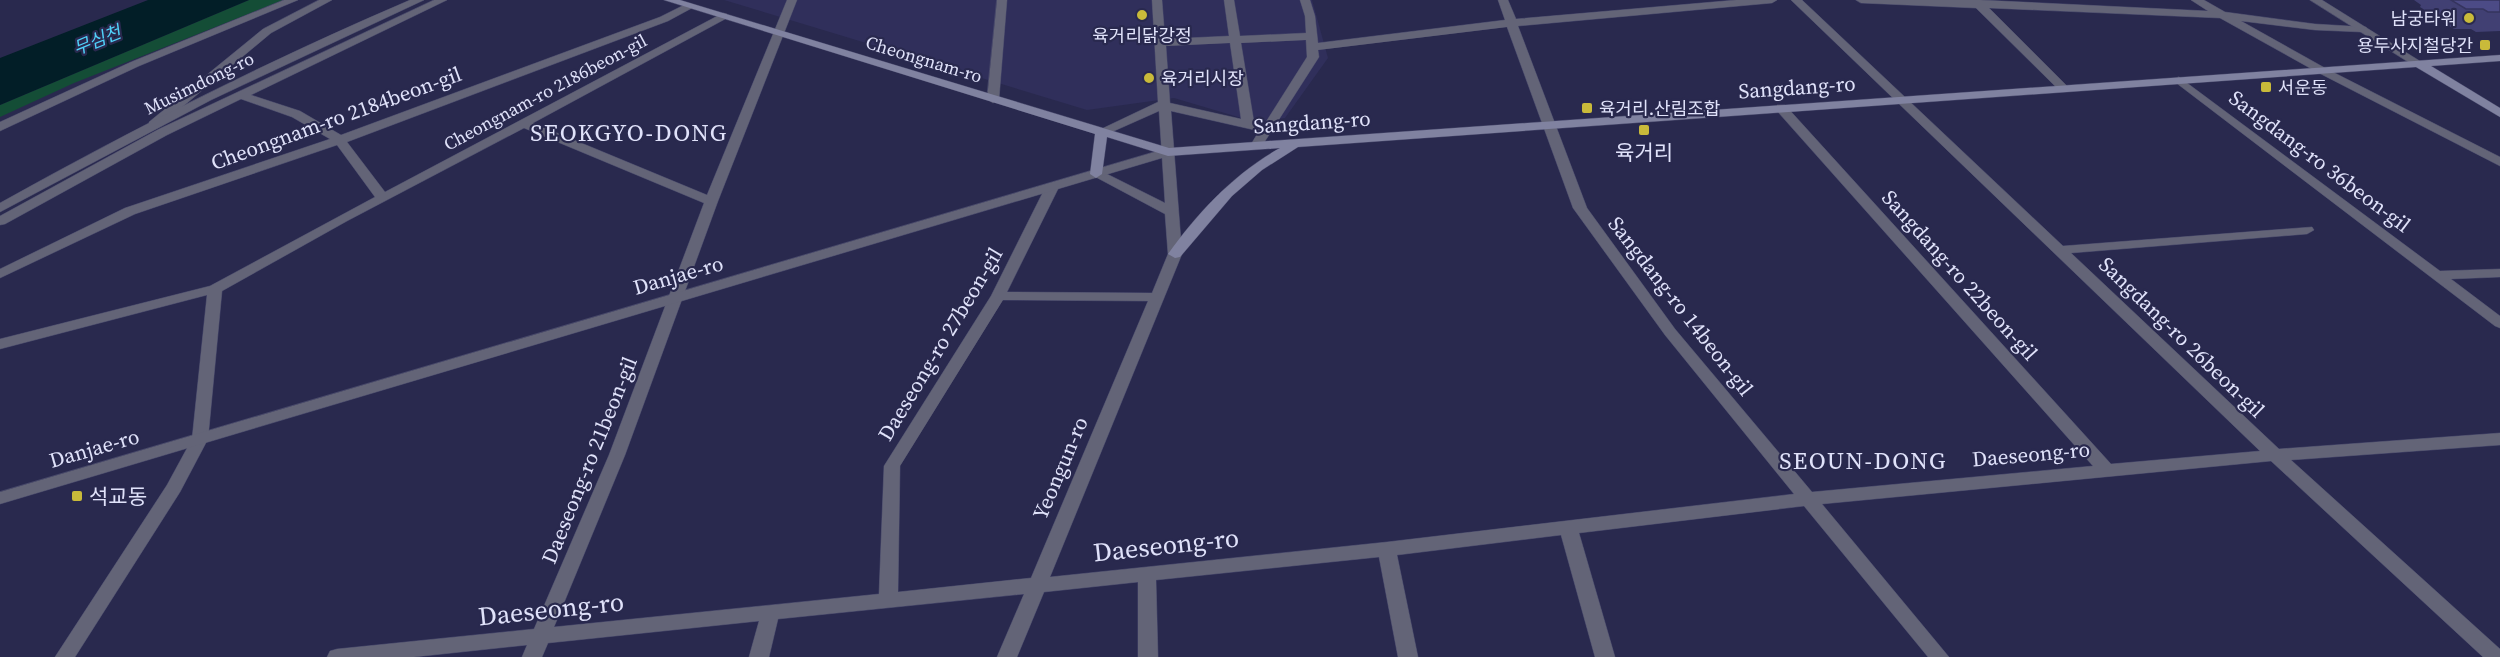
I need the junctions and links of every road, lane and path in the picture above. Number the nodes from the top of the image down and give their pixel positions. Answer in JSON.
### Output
{"nodes":[{"id":1,"x":293,"y":0,"type":"edge"},
{"id":2,"x":327,"y":0,"type":"edge"},
{"id":3,"x":419,"y":0,"type":"edge"},
{"id":4,"x":442,"y":0,"type":"edge"},
{"id":5,"x":669,"y":0,"type":"edge"},
{"id":6,"x":792,"y":0,"type":"edge"},
{"id":7,"x":1002,"y":0,"type":"edge"},
{"id":8,"x":1157,"y":0,"type":"edge"},
{"id":9,"x":1229,"y":0,"type":"edge"},
{"id":10,"x":1305,"y":0,"type":"edge"},
{"id":11,"x":1503,"y":0,"type":"edge"},
{"id":12,"x":1773,"y":0,"type":"edge"},
{"id":13,"x":1796,"y":0,"type":"edge"},
{"id":14,"x":1861,"y":0,"type":"edge"},
{"id":15,"x":2196,"y":0,"type":"edge"},
{"id":16,"x":2315,"y":0,"type":"edge"},
{"id":17,"x":1976,"y":2,"type":"edge"},
{"id":18,"x":688,"y":6,"type":"junction"},
{"id":19,"x":2223,"y":15,"type":"junction"},
{"id":20,"x":723,"y":16,"type":"junction"},
{"id":21,"x":1511,"y":23,"type":"junction"},
{"id":22,"x":2362,"y":29,"type":"junction"},
{"id":23,"x":779,"y":33,"type":"junction"},
{"id":24,"x":1236,"y":40,"type":"junction"},
{"id":25,"x":1312,"y":42,"type":"junction"},
{"id":26,"x":1159,"y":43,"type":"junction"},
{"id":27,"x":2500,"y":58,"type":"edge"},
{"id":28,"x":2417,"y":63,"type":"junction"},
{"id":29,"x":2322,"y":70,"type":"junction"},
{"id":30,"x":2179,"y":80,"type":"junction"},
{"id":31,"x":2063,"y":88,"type":"junction"},
{"id":32,"x":240,"y":95,"type":"junction"},
{"id":33,"x":993,"y":99,"type":"junction"},
{"id":34,"x":1904,"y":99,"type":"junction"},
{"id":35,"x":1162,"y":105,"type":"junction"},
{"id":36,"x":1782,"y":108,"type":"junction"},
{"id":37,"x":2500,"y":113,"type":"edge"},
{"id":38,"x":524,"y":124,"type":"junction"},
{"id":39,"x":1547,"y":124,"type":"junction"},
{"id":40,"x":153,"y":125,"type":"junction"},
{"id":41,"x":1248,"y":125,"type":"junction"},
{"id":42,"x":0,"y":127,"type":"edge"},
{"id":43,"x":1267,"y":129,"type":"junction"},
{"id":44,"x":1101,"y":132,"type":"junction"},
{"id":45,"x":340,"y":140,"type":"junction"},
{"id":46,"x":1300,"y":142,"type":"junction"},
{"id":47,"x":1256,"y":146,"type":"junction"},
{"id":48,"x":1168,"y":152,"type":"junction"},
{"id":49,"x":2500,"y":162,"type":"edge"},
{"id":50,"x":1096,"y":174,"type":"junction"},
{"id":51,"x":1053,"y":187,"type":"junction"},
{"id":52,"x":383,"y":198,"type":"junction"},
{"id":53,"x":711,"y":201,"type":"junction"},
{"id":54,"x":0,"y":208,"type":"edge"},
{"id":55,"x":1172,"y":212,"type":"junction"},
{"id":56,"x":0,"y":221,"type":"edge"},
{"id":57,"x":2307,"y":230,"type":"dead end"},
{"id":58,"x":2060,"y":249,"type":"junction"},
{"id":59,"x":1175,"y":254,"type":"junction"},
{"id":60,"x":2500,"y":273,"type":"edge"},
{"id":61,"x":0,"y":274,"type":"edge"},
{"id":62,"x":2436,"y":275,"type":"junction"},
{"id":63,"x":215,"y":289,"type":"junction"},
{"id":64,"x":998,"y":296,"type":"junction"},
{"id":65,"x":1156,"y":297,"type":"junction"},
{"id":66,"x":677,"y":298,"type":"junction"},
{"id":67,"x":2500,"y":323,"type":"edge"},
{"id":68,"x":0,"y":344,"type":"edge"},
{"id":69,"x":200,"y":439,"type":"junction"},
{"id":70,"x":2500,"y":439,"type":"edge"},
{"id":71,"x":2276,"y":455,"type":"junction"},
{"id":72,"x":2107,"y":471,"type":"junction"},
{"id":73,"x":0,"y":498,"type":"edge"},
{"id":74,"x":1807,"y":499,"type":"junction"},
{"id":75,"x":1568,"y":527,"type":"junction"},
{"id":76,"x":1388,"y":549,"type":"junction"},
{"id":77,"x":1147,"y":574,"type":"junction"},
{"id":78,"x":1035,"y":586,"type":"junction"},
{"id":79,"x":888,"y":601,"type":"junction"},
{"id":80,"x":770,"y":614,"type":"junction"},
{"id":81,"x":540,"y":638,"type":"junction"},
{"id":82,"x":65,"y":657,"type":"edge"},
{"id":83,"x":337,"y":657,"type":"edge"},
{"id":84,"x":532,"y":657,"type":"edge"},
{"id":85,"x":759,"y":657,"type":"edge"},
{"id":86,"x":1006,"y":657,"type":"edge"},
{"id":87,"x":1148,"y":657,"type":"edge"},
{"id":88,"x":1408,"y":657,"type":"edge"},
{"id":89,"x":1605,"y":657,"type":"edge"},
{"id":90,"x":1940,"y":657,"type":"edge"},
{"id":91,"x":2496,"y":657,"type":"edge"}],
"edges":[{"from":1,"to":42,"type":"street"},
{"from":2,"to":40,"type":"street"},
{"from":3,"to":40,"type":"street","name":"Musimdong-ro"},
{"from":4,"to":32,"type":"street","name":"Musimdong-ro"},
{"from":5,"to":18,"type":"main road","name":"Cheongnam-ro"},
{"from":6,"to":23,"type":"street","name":"Daeseong-ro 21beon-gil"},
{"from":7,"to":33,"type":"street"},
{"from":8,"to":26,"type":"street","name":"Yeongun-ro"},
{"from":9,"to":24,"type":"street"},
{"from":10,"to":25,"type":"street"},
{"from":11,"to":21,"type":"street","name":"Sangdang-ro 14beon-gil"},
{"from":12,"to":21,"type":"street"},
{"from":13,"to":34,"type":"street","name":"Sangdang-ro 26beon-gil"},
{"from":14,"to":17,"type":"street"},
{"from":15,"to":19,"type":"street"},
{"from":16,"to":22,"type":"street"},
{"from":17,"to":19,"type":"street"},
{"from":17,"to":31,"type":"street"},
{"from":18,"to":20,"type":"main road","name":"Cheongnam-ro"},
{"from":18,"to":45,"type":"street","name":"Cheongnam-ro 2184beon-gil"},
{"from":19,"to":22,"type":"street"},
{"from":19,"to":29,"type":"street"},
{"from":20,"to":23,"type":"main road","name":"Cheongnam-ro"},
{"from":20,"to":38,"type":"street","name":"Cheongnam-ro 2186beon-gil"},
{"from":21,"to":25,"type":"street"},
{"from":21,"to":39,"type":"street","name":"Sangdang-ro 14beon-gil"},
{"from":22,"to":28,"type":"street"},
{"from":23,"to":33,"type":"main road","name":"Cheongnam-ro"},
{"from":23,"to":53,"type":"street","name":"Daeseong-ro 21beon-gil"},
{"from":24,"to":25,"type":"street"},
{"from":24,"to":26,"type":"street"},
{"from":24,"to":41,"type":"street"},
{"from":25,"to":43,"type":"street"},
{"from":26,"to":35,"type":"street","name":"Yeongun-ro"},
{"from":27,"to":28,"type":"main road","name":"Sangdang-ro"},
{"from":28,"to":29,"type":"main road","name":"Sangdang-ro"},
{"from":28,"to":37,"type":"main road"},
{"from":29,"to":30,"type":"main road","name":"Sangdang-ro"},
{"from":29,"to":49,"type":"street"},
{"from":30,"to":31,"type":"main road","name":"Sangdang-ro"},
{"from":30,"to":62,"type":"street","name":"Sangdang-ro 36beon-gil"},
{"from":31,"to":34,"type":"main road","name":"Sangdang-ro"},
{"from":32,"to":45,"type":"street","name":"Musimdong-ro"},
{"from":32,"to":56,"type":"street"},
{"from":33,"to":44,"type":"main road","name":"Cheongnam-ro"},
{"from":34,"to":36,"type":"main road","name":"Sangdang-ro"},
{"from":34,"to":58,"type":"street","name":"Sangdang-ro 26beon-gil"},
{"from":35,"to":41,"type":"street"},
{"from":35,"to":44,"type":"street"},
{"from":35,"to":48,"type":"street","name":"Yeongun-ro"},
{"from":36,"to":39,"type":"main road","name":"Sangdang-ro"},
{"from":36,"to":72,"type":"street","name":"Sangdang-ro 22beon-gil"},
{"from":38,"to":52,"type":"street","name":"Cheongnam-ro 2186beon-gil"},
{"from":38,"to":53,"type":"street"},
{"from":39,"to":46,"type":"main road","name":"Sangdang-ro"},
{"from":39,"to":74,"type":"street","name":"Sangdang-ro 14beon-gil"},
{"from":40,"to":54,"type":"street","name":"Musimdong-ro"},
{"from":41,"to":43,"type":"street"},
{"from":43,"to":47,"type":"street"},
{"from":44,"to":48,"type":"main road","name":"Cheongnam-ro"},
{"from":44,"to":50,"type":"main road"},
{"from":45,"to":52,"type":"street"},
{"from":45,"to":61,"type":"street","name":"Cheongnam-ro 2184beon-gil"},
{"from":46,"to":47,"type":"main road","name":"Sangdang-ro"},
{"from":46,"to":59,"type":"main road"},
{"from":47,"to":48,"type":"main road","name":"Sangdang-ro"},
{"from":48,"to":50,"type":"street","name":"Danjae-ro"},
{"from":48,"to":55,"type":"street","name":"Yeongun-ro"},
{"from":50,"to":51,"type":"street","name":"Danjae-ro"},
{"from":50,"to":55,"type":"street"},
{"from":51,"to":64,"type":"street","name":"Daeseong-ro 27beon-gil"},
{"from":51,"to":66,"type":"street","name":"Danjae-ro"},
{"from":52,"to":63,"type":"street","name":"Cheongnam-ro 2186beon-gil"},
{"from":53,"to":66,"type":"street","name":"Daeseong-ro 21beon-gil"},
{"from":55,"to":59,"type":"street","name":"Yeongun-ro"},
{"from":57,"to":58,"type":"street","name":"Sangdang-ro 26beon-gil"},
{"from":58,"to":71,"type":"street","name":"Sangdang-ro 26beon-gil"},
{"from":59,"to":65,"type":"street","name":"Yeongun-ro"},
{"from":60,"to":62,"type":"street"},
{"from":62,"to":67,"type":"street","name":"Sangdang-ro 36beon-gil"},
{"from":63,"to":68,"type":"street","name":"Cheongnam-ro 2186beon-gil"},
{"from":63,"to":69,"type":"street"},
{"from":64,"to":65,"type":"street"},
{"from":64,"to":79,"type":"street","name":"Daeseong-ro 27beon-gil"},
{"from":65,"to":78,"type":"street","name":"Yeongun-ro"},
{"from":66,"to":69,"type":"street","name":"Danjae-ro"},
{"from":66,"to":81,"type":"street","name":"Daeseong-ro 21beon-gil"},
{"from":69,"to":73,"type":"street","name":"Danjae-ro"},
{"from":69,"to":82,"type":"street"},
{"from":70,"to":71,"type":"street","name":"Daeseong-ro"},
{"from":71,"to":72,"type":"street","name":"Daeseong-ro"},
{"from":71,"to":91,"type":"street","name":"Sangdang-ro 26beon-gil"},
{"from":72,"to":74,"type":"street","name":"Daeseong-ro"},
{"from":74,"to":75,"type":"street","name":"Daeseong-ro"},
{"from":74,"to":90,"type":"street","name":"Sangdang-ro 14beon-gil"},
{"from":75,"to":76,"type":"street","name":"Daeseong-ro"},
{"from":75,"to":89,"type":"street"},
{"from":76,"to":77,"type":"street","name":"Daeseong-ro"},
{"from":76,"to":88,"type":"street"},
{"from":77,"to":78,"type":"street","name":"Daeseong-ro"},
{"from":77,"to":87,"type":"street"},
{"from":78,"to":79,"type":"street","name":"Daeseong-ro"},
{"from":78,"to":86,"type":"street","name":"Yeongun-ro"},
{"from":79,"to":80,"type":"street","name":"Daeseong-ro"},
{"from":80,"to":81,"type":"street","name":"Daeseong-ro"},
{"from":80,"to":85,"type":"street"},
{"from":81,"to":83,"type":"street","name":"Daeseong-ro"},
{"from":81,"to":84,"type":"street","name":"Daeseong-ro 21beon-gil"}]}
